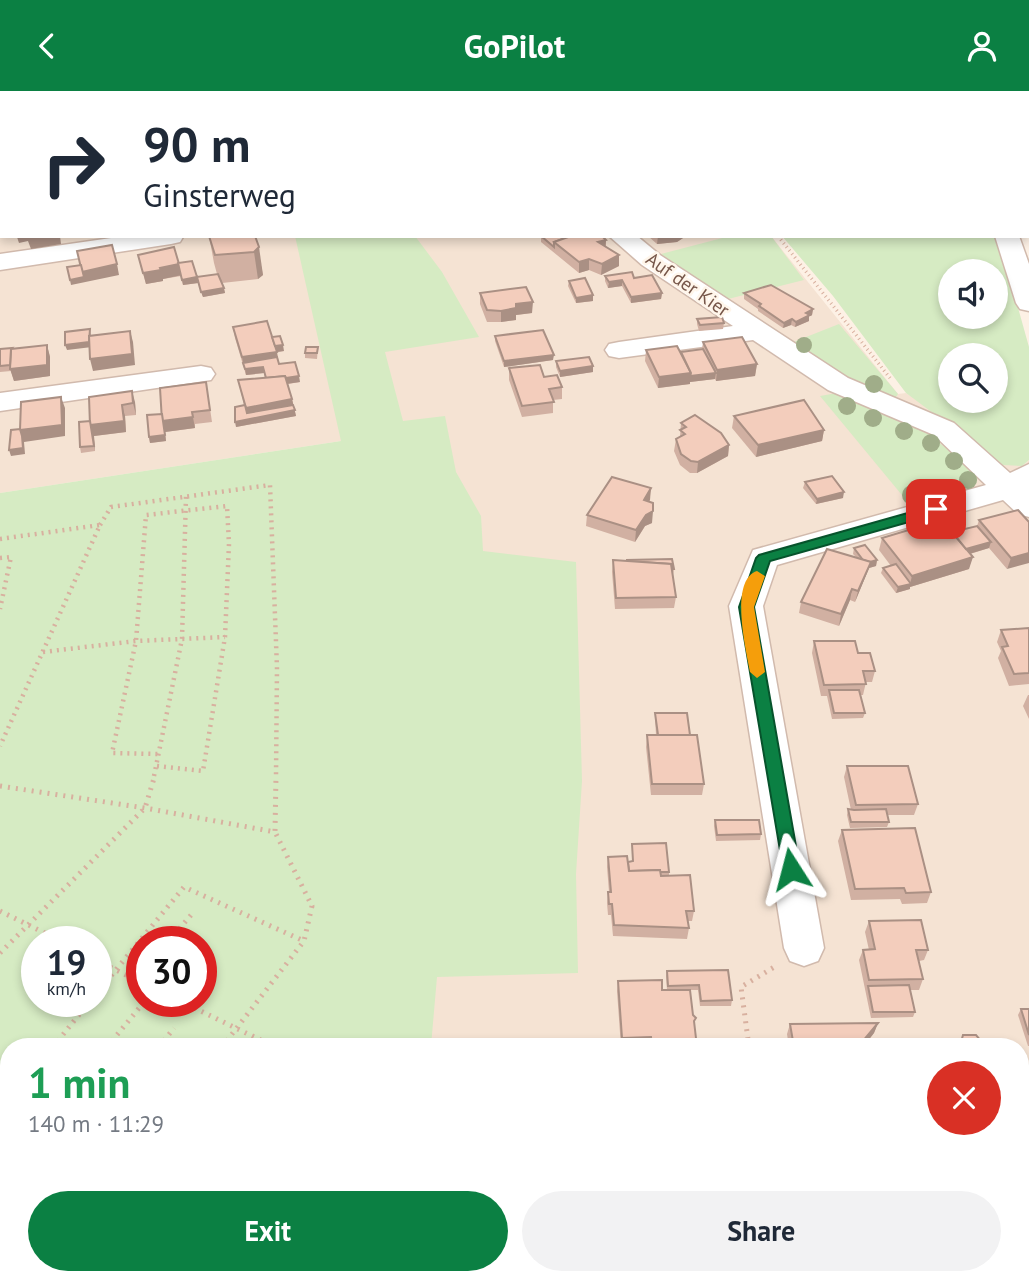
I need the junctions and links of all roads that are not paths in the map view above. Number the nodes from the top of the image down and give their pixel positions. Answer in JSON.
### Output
{"nodes":[{"id":1,"x":164,"y":238,"type":"edge"},
{"id":2,"x":624,"y":238,"type":"edge"},
{"id":3,"x":1008,"y":238,"type":"edge"},
{"id":4,"x":0,"y":263,"type":"edge"},
{"id":5,"x":1029,"y":303,"type":"edge"},
{"id":6,"x":756,"y":331,"type":"junction"},
{"id":7,"x":619,"y":350,"type":"dead end"},
{"id":8,"x":201,"y":374,"type":"dead end"},
{"id":9,"x":0,"y":402,"type":"edge"},
{"id":10,"x":1023,"y":490,"type":"edge"},
{"id":11,"x":804,"y":948,"type":"road end"}],
"edges":[{"from":1,"to":4,"type":"street"},
{"from":2,"to":6,"type":"street","name":"Auf der Kier"},
{"from":3,"to":5,"type":"street"},
{"from":6,"to":7,"type":"street","name":"Auf der Kier"},
{"from":6,"to":10,"type":"street","name":"Auf der Kier"},
{"from":8,"to":9,"type":"street"},
{"from":10,"to":11,"type":"street"}]}
